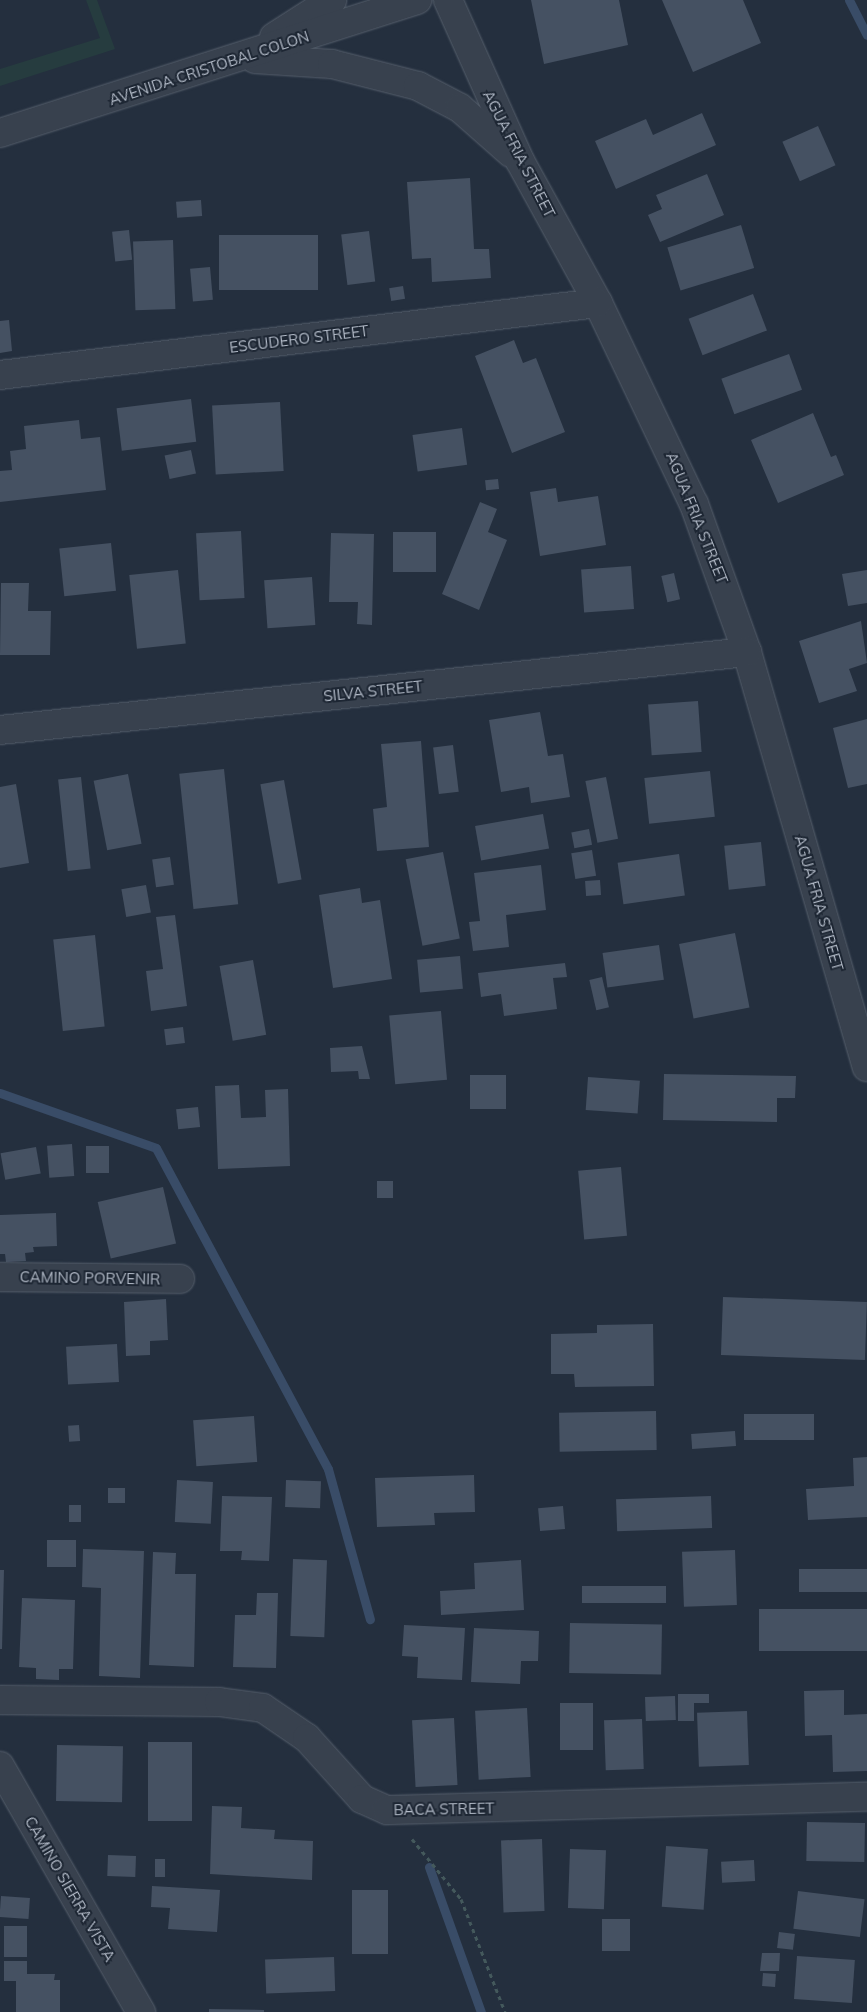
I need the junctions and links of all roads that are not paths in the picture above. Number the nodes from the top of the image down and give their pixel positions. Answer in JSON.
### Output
{"nodes":[{"id":1,"x":332,"y":0,"type":"edge"},
{"id":2,"x":417,"y":0,"type":"edge"},
{"id":3,"x":448,"y":0,"type":"edge"},
{"id":4,"x":241,"y":58,"type":"junction"},
{"id":5,"x":0,"y":133,"type":"edge"},
{"id":6,"x":520,"y":160,"type":"junction"},
{"id":7,"x":598,"y":303,"type":"junction"},
{"id":8,"x":0,"y":375,"type":"edge"},
{"id":9,"x":747,"y":652,"type":"junction"},
{"id":10,"x":0,"y":730,"type":"edge"},
{"id":11,"x":867,"y":1067,"type":"edge"},
{"id":12,"x":0,"y":1277,"type":"edge"},
{"id":13,"x":180,"y":1279,"type":"dead end"},
{"id":14,"x":0,"y":1700,"type":"edge"},
{"id":15,"x":0,"y":1766,"type":"edge"},
{"id":16,"x":867,"y":1798,"type":"edge"},
{"id":17,"x":140,"y":2012,"type":"edge"}],
"edges":[{"from":1,"to":4,"type":"street"},
{"from":2,"to":4,"type":"street","name":"AVENIDA CRISTOBAL COLON"},
{"from":3,"to":6,"type":"street","name":"AGUA FRIA STREET"},
{"from":4,"to":5,"type":"street","name":"AVENIDA CRISTOBAL COLON"},
{"from":4,"to":6,"type":"street"},
{"from":6,"to":7,"type":"street","name":"AGUA FRIA STREET"},
{"from":7,"to":8,"type":"street","name":"ESCUDERO STREET"},
{"from":7,"to":9,"type":"street","name":"AGUA FRIA STREET"},
{"from":9,"to":10,"type":"street","name":"SILVA STREET"},
{"from":9,"to":11,"type":"street","name":"AGUA FRIA STREET"},
{"from":12,"to":13,"type":"street","name":"CAMINO PORVENIR"},
{"from":14,"to":16,"type":"street","name":"BACA STREET"},
{"from":15,"to":17,"type":"street","name":"CAMINO SIERRA VISTA"}]}
